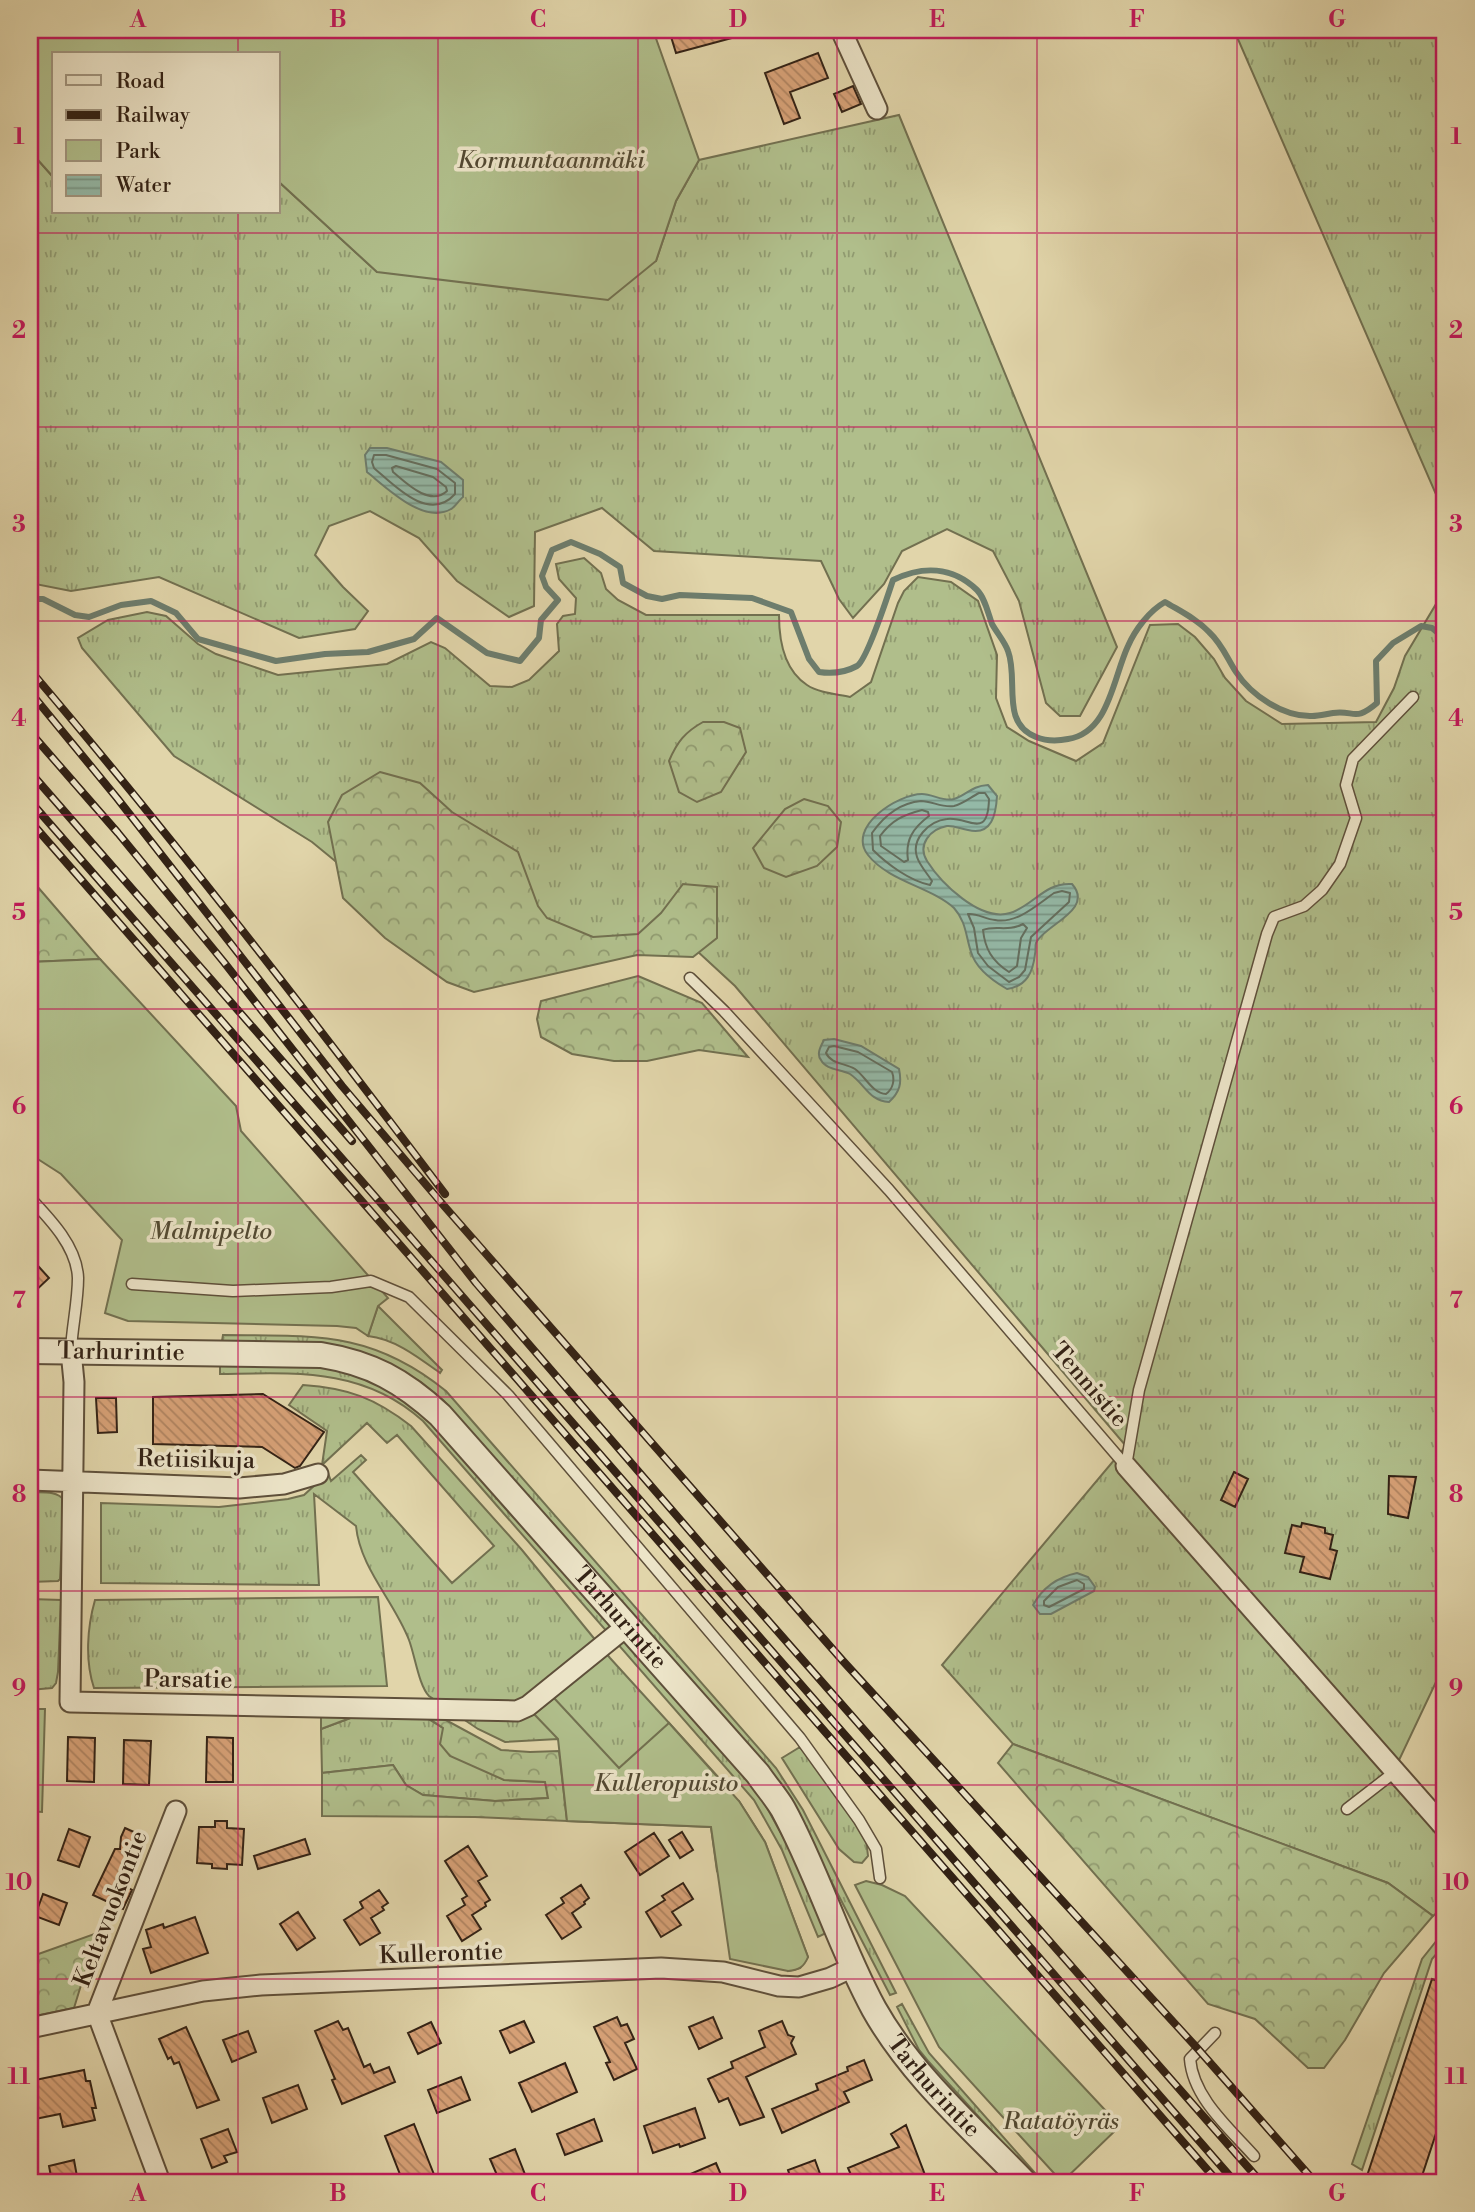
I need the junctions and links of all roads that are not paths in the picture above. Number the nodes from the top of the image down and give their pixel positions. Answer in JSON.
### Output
{"nodes":[{"id":1,"x":841,"y":30,"type":"edge"},
{"id":2,"x":877,"y":109,"type":"dead end"},
{"id":3,"x":1413,"y":697,"type":"dead end"},
{"id":4,"x":690,"y":978,"type":"dead end"},
{"id":5,"x":30,"y":1198,"type":"edge"},
{"id":6,"x":132,"y":1284,"type":"dead end"},
{"id":7,"x":30,"y":1351,"type":"edge"},
{"id":8,"x":71,"y":1351,"type":"junction"},
{"id":9,"x":1126,"y":1466,"type":"junction"},
{"id":10,"x":318,"y":1474,"type":"dead end"},
{"id":11,"x":30,"y":1480,"type":"edge"},
{"id":12,"x":72,"y":1481,"type":"junction"},
{"id":13,"x":627,"y":1626,"type":"junction"},
{"id":14,"x":1396,"y":1771,"type":"junction"},
{"id":15,"x":1347,"y":1808,"type":"dead end"},
{"id":16,"x":176,"y":1811,"type":"dead end"},
{"id":17,"x":1445,"y":1828,"type":"edge"},
{"id":18,"x":880,"y":1878,"type":"dead end"},
{"id":19,"x":853,"y":1967,"type":"junction"},
{"id":20,"x":97,"y":2013,"type":"junction"},
{"id":21,"x":30,"y":2028,"type":"edge"},
{"id":22,"x":1215,"y":2033,"type":"dead end"},
{"id":23,"x":1254,"y":2156,"type":"dead end"},
{"id":24,"x":160,"y":2182,"type":"edge"},
{"id":25,"x":1024,"y":2182,"type":"edge"}],
"edges":[{"from":1,"to":2,"type":"street"},
{"from":3,"to":9,"type":"lane"},
{"from":4,"to":9,"type":"lane","name":"Tennistie"},
{"from":5,"to":8,"type":"lane"},
{"from":6,"to":18,"type":"lane"},
{"from":7,"to":8,"type":"street","name":"Tarhurintie"},
{"from":8,"to":12,"type":"street","name":"Parsatie"},
{"from":8,"to":13,"type":"street","name":"Tarhurintie"},
{"from":9,"to":14,"type":"street","name":"Tennistie"},
{"from":10,"to":12,"type":"street","name":"Retiisikuja"},
{"from":11,"to":12,"type":"street","name":"Retiisikuja"},
{"from":12,"to":13,"type":"street","name":"Parsatie"},
{"from":13,"to":19,"type":"street","name":"Tarhurintie"},
{"from":14,"to":15,"type":"lane"},
{"from":14,"to":17,"type":"street","name":"Tennistie"},
{"from":16,"to":20,"type":"street","name":"Keltavuokontie"},
{"from":19,"to":20,"type":"street","name":"Kullerontie"},
{"from":19,"to":25,"type":"street","name":"Tarhurintie"},
{"from":20,"to":21,"type":"street","name":"Kullerontie"},
{"from":20,"to":24,"type":"street","name":"Keltavuokontie"},
{"from":22,"to":23,"type":"lane"}]}
